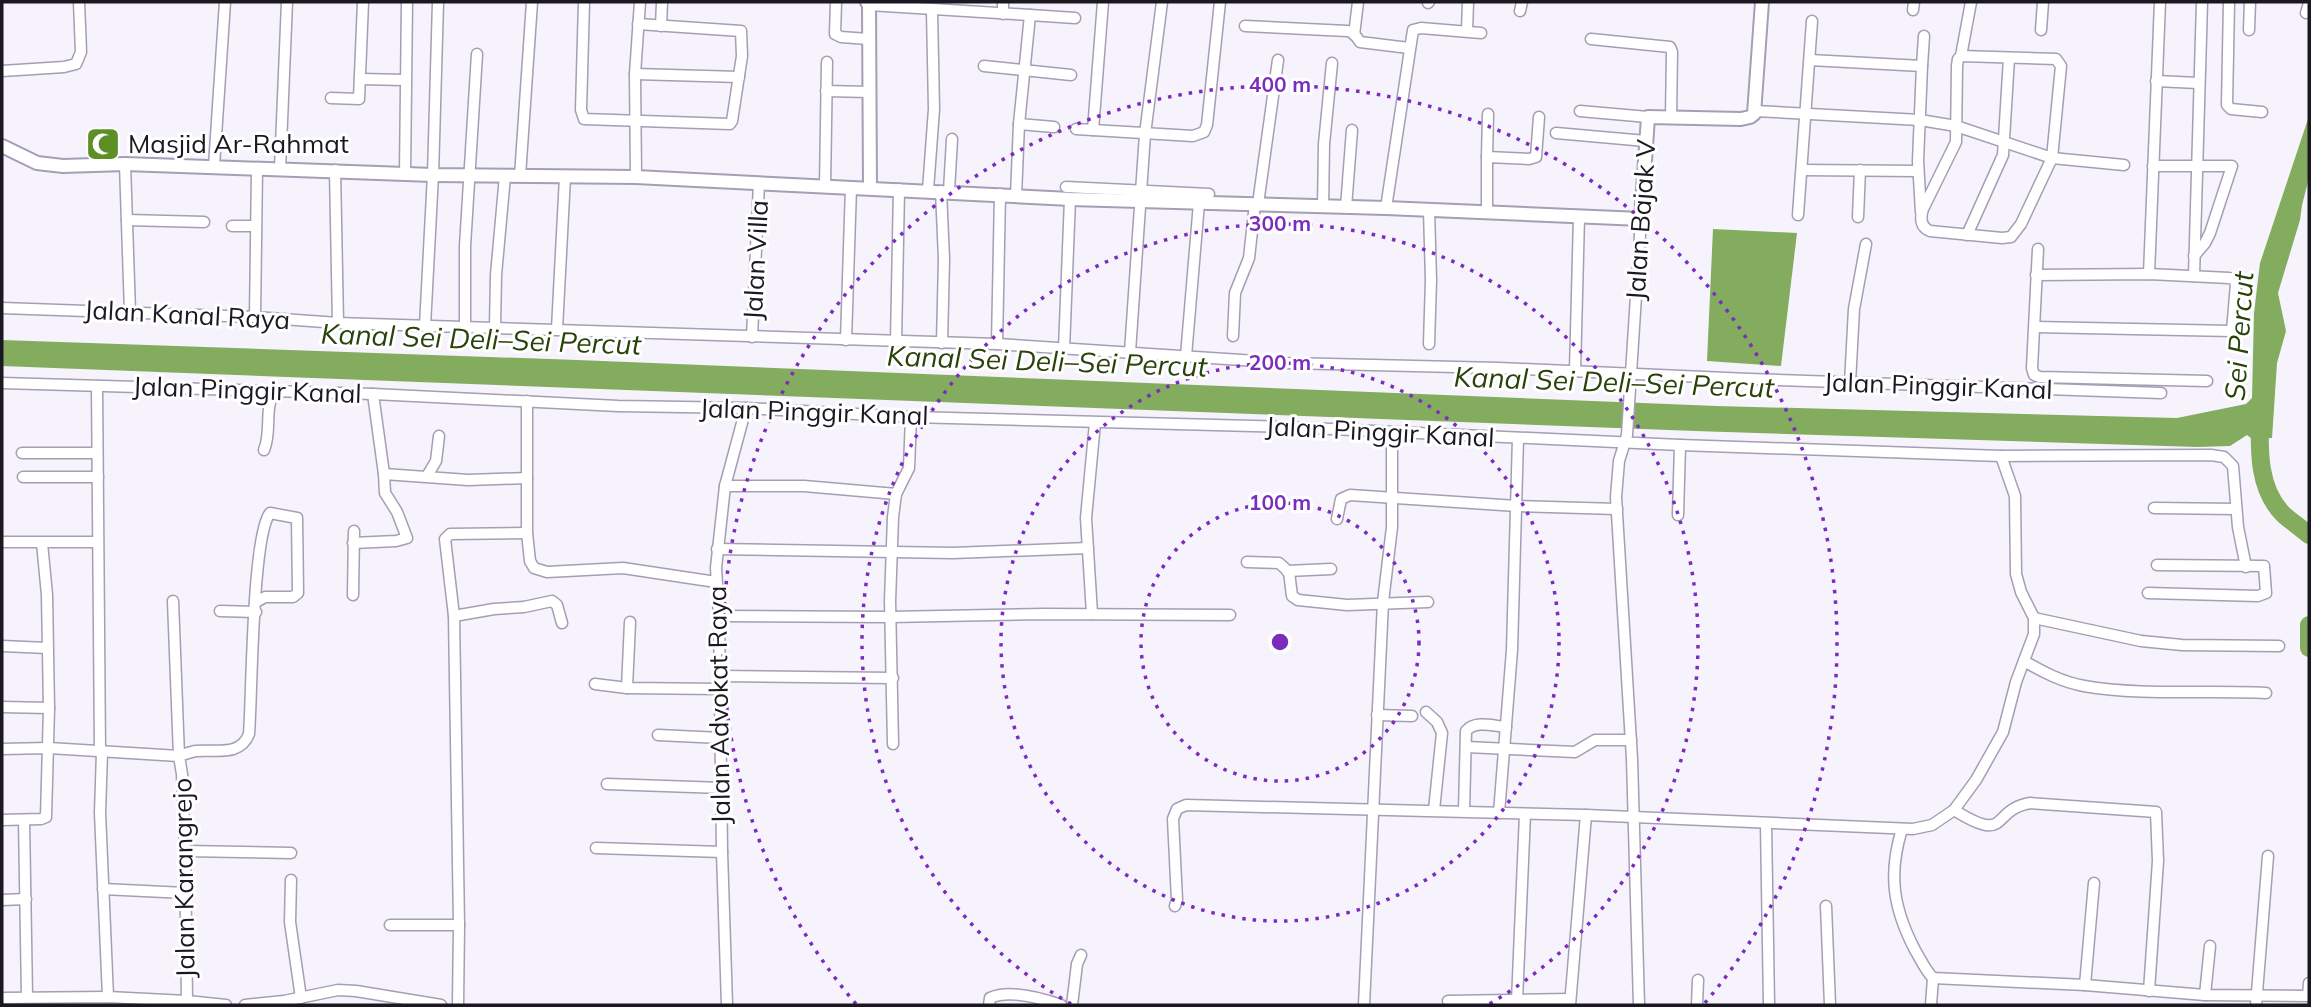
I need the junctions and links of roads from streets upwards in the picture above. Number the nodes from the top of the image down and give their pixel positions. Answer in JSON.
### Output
{"nodes":[{"id":1,"x":79,"y":2,"type":"edge"},
{"id":2,"x":225,"y":2,"type":"edge"},
{"id":3,"x":287,"y":2,"type":"edge"},
{"id":4,"x":363,"y":2,"type":"edge"},
{"id":5,"x":407,"y":2,"type":"edge"},
{"id":6,"x":438,"y":2,"type":"edge"},
{"id":7,"x":532,"y":2,"type":"edge"},
{"id":8,"x":584,"y":2,"type":"edge"},
{"id":9,"x":640,"y":2,"type":"edge"},
{"id":10,"x":662,"y":2,"type":"edge"},
{"id":11,"x":836,"y":2,"type":"edge"},
{"id":12,"x":1003,"y":2,"type":"edge"},
{"id":13,"x":1103,"y":2,"type":"edge"},
{"id":14,"x":1163,"y":2,"type":"edge"},
{"id":15,"x":1220,"y":2,"type":"edge"},
{"id":16,"x":1358,"y":2,"type":"edge"},
{"id":17,"x":1468,"y":2,"type":"edge"},
{"id":18,"x":1762,"y":2,"type":"edge"},
{"id":19,"x":1971,"y":2,"type":"edge"},
{"id":20,"x":2043,"y":2,"type":"edge"},
{"id":21,"x":2160,"y":2,"type":"edge"},
{"id":22,"x":2202,"y":2,"type":"edge"},
{"id":23,"x":2229,"y":2,"type":"edge"},
{"id":24,"x":2250,"y":2,"type":"edge"},
{"id":25,"x":868,"y":4,"type":"edge"},
{"id":26,"x":955,"y":6,"type":"edge"},
{"id":27,"x":932,"y":11,"type":"junction"},
{"id":28,"x":1003,"y":14,"type":"junction"},
{"id":29,"x":1030,"y":15,"type":"junction"},
{"id":30,"x":1075,"y":18,"type":"dead end"},
{"id":31,"x":1812,"y":21,"type":"dead end"},
{"id":32,"x":638,"y":24,"type":"junction"},
{"id":33,"x":661,"y":26,"type":"junction"},
{"id":34,"x":1245,"y":26,"type":"dead end"},
{"id":35,"x":2041,"y":30,"type":"dead end"},
{"id":36,"x":2249,"y":30,"type":"dead end"},
{"id":37,"x":1467,"y":31,"type":"junction"},
{"id":38,"x":1481,"y":33,"type":"dead end"},
{"id":39,"x":1354,"y":35,"type":"junction"},
{"id":40,"x":1924,"y":36,"type":"dead end"},
{"id":41,"x":867,"y":39,"type":"junction"},
{"id":42,"x":1591,"y":39,"type":"dead end"},
{"id":43,"x":1409,"y":48,"type":"junction"},
{"id":44,"x":477,"y":54,"type":"dead end"},
{"id":45,"x":1961,"y":56,"type":"junction"},
{"id":46,"x":2009,"y":58,"type":"junction"},
{"id":47,"x":1278,"y":60,"type":"dead end"},
{"id":48,"x":1810,"y":60,"type":"junction"},
{"id":49,"x":827,"y":62,"type":"dead end"},
{"id":50,"x":1332,"y":63,"type":"dead end"},
{"id":51,"x":984,"y":66,"type":"dead end"},
{"id":52,"x":1922,"y":66,"type":"junction"},
{"id":53,"x":2,"y":71,"type":"edge"},
{"id":54,"x":1023,"y":71,"type":"junction"},
{"id":55,"x":635,"y":74,"type":"junction"},
{"id":56,"x":1071,"y":75,"type":"dead end"},
{"id":57,"x":739,"y":78,"type":"junction"},
{"id":58,"x":360,"y":79,"type":"junction"},
{"id":59,"x":405,"y":80,"type":"junction"},
{"id":60,"x":2156,"y":81,"type":"junction"},
{"id":61,"x":2198,"y":83,"type":"junction"},
{"id":62,"x":826,"y":92,"type":"junction"},
{"id":63,"x":869,"y":92,"type":"junction"},
{"id":64,"x":331,"y":98,"type":"dead end"},
{"id":65,"x":1580,"y":111,"type":"dead end"},
{"id":66,"x":1755,"y":111,"type":"junction"},
{"id":67,"x":2262,"y":112,"type":"dead end"},
{"id":68,"x":1488,"y":114,"type":"dead end"},
{"id":69,"x":1807,"y":115,"type":"junction"},
{"id":70,"x":1539,"y":117,"type":"dead end"},
{"id":71,"x":1648,"y":117,"type":"junction"},
{"id":72,"x":1671,"y":118,"type":"junction"},
{"id":73,"x":1920,"y":120,"type":"junction"},
{"id":74,"x":635,"y":123,"type":"junction"},
{"id":75,"x":1019,"y":124,"type":"junction"},
{"id":76,"x":1956,"y":126,"type":"junction"},
{"id":77,"x":1054,"y":127,"type":"dead end"},
{"id":78,"x":1076,"y":129,"type":"dead end"},
{"id":79,"x":1093,"y":130,"type":"junction"},
{"id":80,"x":1352,"y":130,"type":"dead end"},
{"id":81,"x":1556,"y":133,"type":"dead end"},
{"id":82,"x":1145,"y":134,"type":"junction"},
{"id":83,"x":951,"y":139,"type":"dead end"},
{"id":84,"x":1646,"y":141,"type":"junction"},
{"id":85,"x":2004,"y":143,"type":"junction"},
{"id":86,"x":2,"y":146,"type":"edge"},
{"id":87,"x":1487,"y":157,"type":"junction"},
{"id":88,"x":2052,"y":158,"type":"junction"},
{"id":89,"x":125,"y":164,"type":"junction"},
{"id":90,"x":2124,"y":165,"type":"dead end"},
{"id":91,"x":215,"y":166,"type":"junction"},
{"id":92,"x":2153,"y":166,"type":"junction"},
{"id":93,"x":2196,"y":166,"type":"junction"},
{"id":94,"x":257,"y":167,"type":"junction"},
{"id":95,"x":280,"y":169,"type":"junction"},
{"id":96,"x":335,"y":170,"type":"junction"},
{"id":97,"x":1802,"y":170,"type":"junction"},
{"id":98,"x":1860,"y":170,"type":"junction"},
{"id":99,"x":1918,"y":171,"type":"junction"},
{"id":100,"x":405,"y":173,"type":"junction"},
{"id":101,"x":433,"y":175,"type":"junction"},
{"id":102,"x":470,"y":176,"type":"junction"},
{"id":103,"x":505,"y":176,"type":"junction"},
{"id":104,"x":520,"y":176,"type":"junction"},
{"id":105,"x":565,"y":177,"type":"junction"},
{"id":106,"x":636,"y":177,"type":"junction"},
{"id":107,"x":759,"y":183,"type":"junction"},
{"id":108,"x":825,"y":187,"type":"junction"},
{"id":109,"x":851,"y":187,"type":"junction"},
{"id":110,"x":870,"y":188,"type":"junction"},
{"id":111,"x":899,"y":189,"type":"junction"},
{"id":112,"x":939,"y":191,"type":"junction"},
{"id":113,"x":1068,"y":193,"type":"junction"},
{"id":114,"x":1000,"y":194,"type":"junction"},
{"id":115,"x":1209,"y":194,"type":"dead end"},
{"id":116,"x":1016,"y":196,"type":"junction"},
{"id":117,"x":1141,"y":196,"type":"junction"},
{"id":118,"x":1199,"y":203,"type":"junction"},
{"id":119,"x":1256,"y":204,"type":"junction"},
{"id":120,"x":1346,"y":206,"type":"junction"},
{"id":121,"x":1323,"y":207,"type":"junction"},
{"id":122,"x":1386,"y":208,"type":"junction"},
{"id":123,"x":1429,"y":210,"type":"junction"},
{"id":124,"x":1487,"y":212,"type":"junction"},
{"id":125,"x":1921,"y":214,"type":"junction"},
{"id":126,"x":1798,"y":215,"type":"dead end"},
{"id":127,"x":1579,"y":217,"type":"junction"},
{"id":128,"x":1858,"y":217,"type":"dead end"},
{"id":129,"x":1641,"y":219,"type":"junction"},
{"id":130,"x":127,"y":220,"type":"junction"},
{"id":131,"x":204,"y":222,"type":"dead end"},
{"id":132,"x":232,"y":226,"type":"dead end"},
{"id":133,"x":255,"y":226,"type":"junction"},
{"id":134,"x":1967,"y":235,"type":"junction"},
{"id":135,"x":1866,"y":244,"type":"dead end"},
{"id":136,"x":2038,"y":249,"type":"dead end"},
{"id":137,"x":2194,"y":256,"type":"junction"},
{"id":138,"x":2149,"y":274,"type":"junction"},
{"id":139,"x":2036,"y":275,"type":"junction"},
{"id":140,"x":2193,"y":276,"type":"junction"},
{"id":141,"x":2,"y":308,"type":"edge"},
{"id":142,"x":130,"y":312,"type":"junction"},
{"id":143,"x":256,"y":317,"type":"junction"},
{"id":144,"x":338,"y":323,"type":"junction"},
{"id":145,"x":425,"y":326,"type":"junction"},
{"id":146,"x":465,"y":327,"type":"junction"},
{"id":147,"x":495,"y":327,"type":"junction"},
{"id":148,"x":2035,"y":327,"type":"junction"},
{"id":149,"x":557,"y":329,"type":"junction"},
{"id":150,"x":1233,"y":336,"type":"dead end"},
{"id":151,"x":752,"y":337,"type":"junction"},
{"id":152,"x":846,"y":340,"type":"junction"},
{"id":153,"x":896,"y":342,"type":"junction"},
{"id":154,"x":942,"y":343,"type":"junction"},
{"id":155,"x":1429,"y":344,"type":"dead end"},
{"id":156,"x":997,"y":345,"type":"junction"},
{"id":157,"x":1065,"y":349,"type":"junction"},
{"id":158,"x":1130,"y":352,"type":"junction"},
{"id":159,"x":1186,"y":356,"type":"junction"},
{"id":160,"x":1575,"y":371,"type":"junction"},
{"id":161,"x":1632,"y":377,"type":"junction"},
{"id":162,"x":2207,"y":382,"type":"dead end"},
{"id":163,"x":2,"y":383,"type":"edge"},
{"id":164,"x":1850,"y":383,"type":"junction"},
{"id":165,"x":97,"y":386,"type":"junction"},
{"id":166,"x":274,"y":392,"type":"junction"},
{"id":167,"x":2161,"y":393,"type":"dead end"},
{"id":168,"x":373,"y":394,"type":"junction"},
{"id":169,"x":527,"y":401,"type":"junction"},
{"id":170,"x":746,"y":408,"type":"junction"},
{"id":171,"x":911,"y":417,"type":"junction"},
{"id":172,"x":1095,"y":423,"type":"junction"},
{"id":173,"x":1392,"y":433,"type":"junction"},
{"id":174,"x":439,"y":436,"type":"dead end"},
{"id":175,"x":1518,"y":438,"type":"junction"},
{"id":176,"x":1626,"y":439,"type":"junction"},
{"id":177,"x":1680,"y":445,"type":"junction"},
{"id":178,"x":264,"y":450,"type":"dead end"},
{"id":179,"x":22,"y":453,"type":"dead end"},
{"id":180,"x":96,"y":453,"type":"junction"},
{"id":181,"x":2001,"y":456,"type":"junction"},
{"id":182,"x":384,"y":474,"type":"junction"},
{"id":183,"x":427,"y":476,"type":"junction"},
{"id":184,"x":23,"y":477,"type":"dead end"},
{"id":185,"x":98,"y":477,"type":"junction"},
{"id":186,"x":527,"y":478,"type":"junction"},
{"id":187,"x":725,"y":486,"type":"junction"},
{"id":188,"x":896,"y":494,"type":"junction"},
{"id":189,"x":1392,"y":498,"type":"junction"},
{"id":190,"x":1517,"y":506,"type":"junction"},
{"id":191,"x":2154,"y":508,"type":"dead end"},
{"id":192,"x":1617,"y":509,"type":"junction"},
{"id":193,"x":2236,"y":509,"type":"junction"},
{"id":194,"x":1678,"y":515,"type":"dead end"},
{"id":195,"x":1337,"y":519,"type":"dead end"},
{"id":196,"x":354,"y":531,"type":"dead end"},
{"id":197,"x":527,"y":533,"type":"junction"},
{"id":198,"x":2,"y":542,"type":"edge"},
{"id":199,"x":97,"y":542,"type":"junction"},
{"id":200,"x":42,"y":543,"type":"junction"},
{"id":201,"x":353,"y":543,"type":"junction"},
{"id":202,"x":1088,"y":548,"type":"junction"},
{"id":203,"x":717,"y":549,"type":"junction"},
{"id":204,"x":892,"y":553,"type":"junction"},
{"id":205,"x":1247,"y":562,"type":"dead end"},
{"id":206,"x":2157,"y":565,"type":"dead end"},
{"id":207,"x":2246,"y":567,"type":"junction"},
{"id":208,"x":1331,"y":569,"type":"dead end"},
{"id":209,"x":1287,"y":571,"type":"junction"},
{"id":210,"x":716,"y":582,"type":"junction"},
{"id":211,"x":2148,"y":593,"type":"dead end"},
{"id":212,"x":353,"y":595,"type":"dead end"},
{"id":213,"x":173,"y":601,"type":"dead end"},
{"id":214,"x":1383,"y":602,"type":"junction"},
{"id":215,"x":1427,"y":602,"type":"dead end"},
{"id":216,"x":256,"y":607,"type":"junction"},
{"id":217,"x":220,"y":611,"type":"dead end"},
{"id":218,"x":1092,"y":614,"type":"junction"},
{"id":219,"x":719,"y":615,"type":"junction"},
{"id":220,"x":1230,"y":615,"type":"dead end"},
{"id":221,"x":454,"y":617,"type":"junction"},
{"id":222,"x":890,"y":617,"type":"junction"},
{"id":223,"x":2034,"y":618,"type":"junction"},
{"id":224,"x":630,"y":622,"type":"dead end"},
{"id":225,"x":562,"y":623,"type":"dead end"},
{"id":226,"x":2,"y":646,"type":"edge"},
{"id":227,"x":2279,"y":646,"type":"dead end"},
{"id":228,"x":47,"y":648,"type":"junction"},
{"id":229,"x":2024,"y":661,"type":"junction"},
{"id":230,"x":720,"y":676,"type":"junction"},
{"id":231,"x":892,"y":678,"type":"junction"},
{"id":232,"x":595,"y":684,"type":"dead end"},
{"id":233,"x":627,"y":688,"type":"junction"},
{"id":234,"x":720,"y":689,"type":"junction"},
{"id":235,"x":2266,"y":693,"type":"dead end"},
{"id":236,"x":2,"y":707,"type":"edge"},
{"id":237,"x":49,"y":708,"type":"junction"},
{"id":238,"x":1426,"y":712,"type":"dead end"},
{"id":239,"x":1377,"y":715,"type":"junction"},
{"id":240,"x":1412,"y":716,"type":"dead end"},
{"id":241,"x":1506,"y":727,"type":"junction"},
{"id":242,"x":658,"y":735,"type":"dead end"},
{"id":243,"x":721,"y":738,"type":"junction"},
{"id":244,"x":1631,"y":740,"type":"junction"},
{"id":245,"x":893,"y":744,"type":"dead end"},
{"id":246,"x":1466,"y":747,"type":"junction"},
{"id":247,"x":2,"y":748,"type":"edge"},
{"id":248,"x":49,"y":748,"type":"junction"},
{"id":249,"x":1504,"y":749,"type":"junction"},
{"id":250,"x":101,"y":752,"type":"junction"},
{"id":251,"x":179,"y":756,"type":"junction"},
{"id":252,"x":607,"y":784,"type":"dead end"},
{"id":253,"x":722,"y":788,"type":"junction"},
{"id":254,"x":1374,"y":810,"type":"junction"},
{"id":255,"x":1434,"y":810,"type":"junction"},
{"id":256,"x":1954,"y":810,"type":"junction"},
{"id":257,"x":1464,"y":811,"type":"junction"},
{"id":258,"x":1500,"y":813,"type":"junction"},
{"id":259,"x":1525,"y":814,"type":"junction"},
{"id":260,"x":1586,"y":815,"type":"junction"},
{"id":261,"x":1633,"y":817,"type":"junction"},
{"id":262,"x":2,"y":820,"type":"edge"},
{"id":263,"x":24,"y":820,"type":"junction"},
{"id":264,"x":1766,"y":824,"type":"junction"},
{"id":265,"x":1902,"y":829,"type":"junction"},
{"id":266,"x":596,"y":848,"type":"dead end"},
{"id":267,"x":185,"y":851,"type":"junction"},
{"id":268,"x":722,"y":852,"type":"junction"},
{"id":269,"x":291,"y":853,"type":"dead end"},
{"id":270,"x":2268,"y":856,"type":"dead end"},
{"id":271,"x":291,"y":880,"type":"dead end"},
{"id":272,"x":2094,"y":883,"type":"dead end"},
{"id":273,"x":103,"y":889,"type":"junction"},
{"id":274,"x":185,"y":893,"type":"junction"},
{"id":275,"x":26,"y":899,"type":"junction"},
{"id":276,"x":2,"y":900,"type":"edge"},
{"id":277,"x":1175,"y":906,"type":"dead end"},
{"id":278,"x":1826,"y":906,"type":"dead end"},
{"id":279,"x":390,"y":925,"type":"dead end"},
{"id":280,"x":459,"y":925,"type":"junction"},
{"id":281,"x":2210,"y":946,"type":"dead end"},
{"id":282,"x":1081,"y":955,"type":"dead end"},
{"id":283,"x":1933,"y":978,"type":"junction"},
{"id":284,"x":1698,"y":980,"type":"dead end"},
{"id":285,"x":2309,"y":984,"type":"edge"},
{"id":286,"x":2085,"y":985,"type":"junction"},
{"id":287,"x":2149,"y":991,"type":"junction"},
{"id":288,"x":2205,"y":995,"type":"junction"},
{"id":289,"x":2309,"y":996,"type":"edge"},
{"id":290,"x":27,"y":997,"type":"junction"},
{"id":291,"x":2,"y":998,"type":"edge"},
{"id":292,"x":108,"y":998,"type":"junction"},
{"id":293,"x":302,"y":998,"type":"junction"},
{"id":294,"x":2256,"y":1000,"type":"edge"},
{"id":295,"x":187,"y":1001,"type":"junction"},
{"id":296,"x":1448,"y":1001,"type":"dead end"},
{"id":297,"x":1517,"y":1001,"type":"junction"},
{"id":298,"x":1570,"y":1002,"type":"edge"},
{"id":299,"x":226,"y":1005,"type":"edge"},
{"id":300,"x":245,"y":1005,"type":"edge"},
{"id":301,"x":441,"y":1005,"type":"edge"},
{"id":302,"x":458,"y":1005,"type":"edge"},
{"id":303,"x":727,"y":1005,"type":"edge"},
{"id":304,"x":989,"y":1005,"type":"edge"},
{"id":305,"x":1061,"y":1005,"type":"edge"},
{"id":306,"x":1072,"y":1005,"type":"edge"},
{"id":307,"x":1364,"y":1005,"type":"edge"},
{"id":308,"x":1639,"y":1005,"type":"edge"},
{"id":309,"x":1697,"y":1005,"type":"edge"},
{"id":310,"x":1769,"y":1005,"type":"edge"},
{"id":311,"x":1830,"y":1005,"type":"edge"},
{"id":312,"x":1931,"y":1005,"type":"edge"}],
"edges":[{"from":1,"to":53,"type":"street"},
{"from":2,"to":91,"type":"street"},
{"from":3,"to":95,"type":"street"},
{"from":4,"to":58,"type":"street"},
{"from":5,"to":59,"type":"street"},
{"from":6,"to":101,"type":"street"},
{"from":7,"to":104,"type":"street"},
{"from":8,"to":74,"type":"street"},
{"from":9,"to":32,"type":"street"},
{"from":10,"to":33,"type":"street"},
{"from":11,"to":41,"type":"street"},
{"from":12,"to":28,"type":"street"},
{"from":13,"to":79,"type":"street"},
{"from":14,"to":82,"type":"street"},
{"from":15,"to":82,"type":"street"},
{"from":16,"to":39,"type":"street"},
{"from":17,"to":37,"type":"street"},
{"from":18,"to":66,"type":"street"},
{"from":19,"to":45,"type":"street"},
{"from":20,"to":35,"type":"street"},
{"from":21,"to":60,"type":"street"},
{"from":22,"to":61,"type":"street"},
{"from":23,"to":67,"type":"street"},
{"from":24,"to":36,"type":"street"},
{"from":25,"to":27,"type":"street"},
{"from":25,"to":41,"type":"street"},
{"from":26,"to":27,"type":"street"},
{"from":26,"to":28,"type":"street"},
{"from":27,"to":112,"type":"street"},
{"from":28,"to":29,"type":"street"},
{"from":29,"to":30,"type":"street"},
{"from":29,"to":54,"type":"street"},
{"from":31,"to":48,"type":"street"},
{"from":32,"to":33,"type":"street"},
{"from":32,"to":55,"type":"street"},
{"from":33,"to":57,"type":"street"},
{"from":34,"to":39,"type":"street"},
{"from":37,"to":38,"type":"street"},
{"from":37,"to":43,"type":"street"},
{"from":39,"to":43,"type":"street"},
{"from":40,"to":52,"type":"street"},
{"from":41,"to":63,"type":"street"},
{"from":42,"to":72,"type":"street"},
{"from":43,"to":122,"type":"street"},
{"from":44,"to":102,"type":"street"},
{"from":45,"to":46,"type":"street"},
{"from":45,"to":76,"type":"street"},
{"from":46,"to":85,"type":"street"},
{"from":46,"to":88,"type":"street"},
{"from":47,"to":119,"type":"street"},
{"from":48,"to":52,"type":"street"},
{"from":48,"to":69,"type":"street"},
{"from":49,"to":62,"type":"street"},
{"from":50,"to":121,"type":"street"},
{"from":51,"to":54,"type":"street"},
{"from":52,"to":73,"type":"street"},
{"from":54,"to":56,"type":"street"},
{"from":54,"to":75,"type":"street"},
{"from":55,"to":57,"type":"street"},
{"from":55,"to":74,"type":"street"},
{"from":57,"to":74,"type":"street"},
{"from":58,"to":59,"type":"street"},
{"from":58,"to":64,"type":"street"},
{"from":59,"to":100,"type":"street"},
{"from":60,"to":61,"type":"street"},
{"from":60,"to":92,"type":"street"},
{"from":61,"to":93,"type":"street"},
{"from":62,"to":63,"type":"street"},
{"from":62,"to":108,"type":"street"},
{"from":63,"to":110,"type":"street"},
{"from":65,"to":71,"type":"street"},
{"from":66,"to":69,"type":"street"},
{"from":66,"to":72,"type":"street","name":"Jalan Bajak V"},
{"from":68,"to":87,"type":"street"},
{"from":69,"to":73,"type":"street"},
{"from":69,"to":97,"type":"street"},
{"from":70,"to":87,"type":"street"},
{"from":71,"to":72,"type":"street","name":"Jalan Bajak V"},
{"from":71,"to":84,"type":"street","name":"Jalan Bajak V"},
{"from":73,"to":76,"type":"street"},
{"from":73,"to":99,"type":"street"},
{"from":74,"to":106,"type":"street"},
{"from":75,"to":77,"type":"street"},
{"from":75,"to":116,"type":"street"},
{"from":76,"to":85,"type":"street"},
{"from":76,"to":125,"type":"street"},
{"from":78,"to":79,"type":"street"},
{"from":79,"to":82,"type":"street"},
{"from":80,"to":120,"type":"street"},
{"from":81,"to":84,"type":"street"},
{"from":82,"to":117,"type":"street"},
{"from":83,"to":112,"type":"street"},
{"from":84,"to":129,"type":"street","name":"Jalan Bajak V"},
{"from":85,"to":88,"type":"street"},
{"from":85,"to":134,"type":"street"},
{"from":86,"to":89,"type":"street"},
{"from":87,"to":124,"type":"street"},
{"from":88,"to":90,"type":"street"},
{"from":88,"to":134,"type":"street"},
{"from":89,"to":91,"type":"street"},
{"from":89,"to":130,"type":"street"},
{"from":91,"to":94,"type":"street"},
{"from":92,"to":93,"type":"street"},
{"from":92,"to":138,"type":"street"},
{"from":93,"to":137,"type":"street"},
{"from":93,"to":137,"type":"street"},
{"from":94,"to":95,"type":"street"},
{"from":94,"to":133,"type":"street"},
{"from":95,"to":96,"type":"street"},
{"from":96,"to":100,"type":"street"},
{"from":96,"to":144,"type":"street"},
{"from":97,"to":98,"type":"street"},
{"from":97,"to":126,"type":"street"},
{"from":98,"to":99,"type":"street"},
{"from":98,"to":128,"type":"street"},
{"from":99,"to":125,"type":"street"},
{"from":100,"to":101,"type":"street"},
{"from":101,"to":102,"type":"street"},
{"from":101,"to":145,"type":"street"},
{"from":102,"to":103,"type":"street"},
{"from":102,"to":146,"type":"street"},
{"from":103,"to":104,"type":"street"},
{"from":103,"to":147,"type":"street"},
{"from":104,"to":105,"type":"street"},
{"from":105,"to":106,"type":"street"},
{"from":105,"to":149,"type":"street"},
{"from":106,"to":107,"type":"street"},
{"from":107,"to":108,"type":"street"},
{"from":107,"to":151,"type":"street","name":"Jalan Villa"},
{"from":108,"to":109,"type":"street"},
{"from":109,"to":110,"type":"street"},
{"from":109,"to":152,"type":"street"},
{"from":110,"to":111,"type":"street"},
{"from":111,"to":112,"type":"street"},
{"from":111,"to":153,"type":"street"},
{"from":112,"to":114,"type":"street"},
{"from":112,"to":154,"type":"street"},
{"from":113,"to":116,"type":"street"},
{"from":113,"to":117,"type":"street"},
{"from":113,"to":157,"type":"street"},
{"from":114,"to":116,"type":"street"},
{"from":114,"to":156,"type":"street"},
{"from":115,"to":117,"type":"street"},
{"from":117,"to":118,"type":"street"},
{"from":117,"to":158,"type":"street"},
{"from":118,"to":119,"type":"street"},
{"from":118,"to":159,"type":"street"},
{"from":119,"to":121,"type":"street"},
{"from":119,"to":150,"type":"street"},
{"from":120,"to":121,"type":"street"},
{"from":120,"to":122,"type":"street"},
{"from":122,"to":123,"type":"street"},
{"from":123,"to":124,"type":"street"},
{"from":123,"to":155,"type":"street"},
{"from":124,"to":127,"type":"street"},
{"from":125,"to":134,"type":"street"},
{"from":127,"to":129,"type":"street"},
{"from":127,"to":160,"type":"street"},
{"from":129,"to":161,"type":"street","name":"Jalan Bajak V"},
{"from":130,"to":131,"type":"street"},
{"from":130,"to":142,"type":"street"},
{"from":132,"to":133,"type":"street"},
{"from":133,"to":143,"type":"street"},
{"from":135,"to":164,"type":"street"},
{"from":136,"to":139,"type":"street"},
{"from":137,"to":140,"type":"street"},
{"from":138,"to":139,"type":"street"},
{"from":138,"to":140,"type":"street"},
{"from":139,"to":148,"type":"street"},
{"from":140,"to":148,"type":"street"},
{"from":141,"to":142,"type":"street","name":"Jalan Kanal Raya"},
{"from":142,"to":143,"type":"street","name":"Jalan Kanal Raya"},
{"from":143,"to":144,"type":"street","name":"Jalan Kanal Raya"},
{"from":144,"to":145,"type":"street","name":"Jalan Kanal Raya"},
{"from":145,"to":146,"type":"street","name":"Jalan Kanal Raya"},
{"from":146,"to":147,"type":"street","name":"Jalan Kanal Raya"},
{"from":147,"to":149,"type":"street","name":"Jalan Kanal Raya"},
{"from":148,"to":162,"type":"street"},
{"from":149,"to":151,"type":"street","name":"Jalan Kanal Raya"},
{"from":151,"to":152,"type":"street","name":"Jalan Kanal Raya"},
{"from":152,"to":153,"type":"street","name":"Jalan Kanal Raya"},
{"from":153,"to":154,"type":"street","name":"Jalan Kanal Raya"},
{"from":154,"to":156,"type":"street","name":"Jalan Kanal Raya"},
{"from":156,"to":157,"type":"street","name":"Jalan Kanal Raya"},
{"from":157,"to":158,"type":"street","name":"Jalan Kanal Raya"},
{"from":158,"to":159,"type":"street","name":"Jalan Kanal Raya"},
{"from":159,"to":160,"type":"street","name":"Jalan Kanal Raya"},
{"from":160,"to":161,"type":"street","name":"Jalan Kanal Raya"},
{"from":161,"to":164,"type":"street","name":"Jalan Pinggir Kanal"},
{"from":161,"to":176,"type":"street","name":"Jalan Bajak V"},
{"from":163,"to":165,"type":"street","name":"Jalan Pinggir Kanal"},
{"from":164,"to":167,"type":"street","name":"Jalan Pinggir Kanal"},
{"from":165,"to":166,"type":"street","name":"Jalan Pinggir Kanal"},
{"from":165,"to":180,"type":"street"},
{"from":166,"to":168,"type":"street","name":"Jalan Pinggir Kanal"},
{"from":166,"to":178,"type":"street"},
{"from":168,"to":169,"type":"street","name":"Jalan Pinggir Kanal"},
{"from":168,"to":182,"type":"street"},
{"from":169,"to":170,"type":"street","name":"Jalan Pinggir Kanal"},
{"from":169,"to":186,"type":"street"},
{"from":170,"to":171,"type":"street","name":"Jalan Pinggir Kanal"},
{"from":170,"to":187,"type":"street","name":"Jalan Advokat Raya"},
{"from":171,"to":172,"type":"street","name":"Jalan Pinggir Kanal"},
{"from":171,"to":188,"type":"street"},
{"from":172,"to":173,"type":"street","name":"Jalan Pinggir Kanal"},
{"from":172,"to":202,"type":"street"},
{"from":173,"to":175,"type":"street","name":"Jalan Pinggir Kanal"},
{"from":173,"to":189,"type":"street"},
{"from":174,"to":183,"type":"street"},
{"from":175,"to":176,"type":"street","name":"Jalan Pinggir Kanal"},
{"from":175,"to":190,"type":"street"},
{"from":176,"to":177,"type":"street","name":"Jalan Pinggir Kanal"},
{"from":176,"to":192,"type":"street"},
{"from":177,"to":181,"type":"street","name":"Jalan Pinggir Kanal"},
{"from":177,"to":194,"type":"street"},
{"from":179,"to":180,"type":"street"},
{"from":180,"to":185,"type":"street"},
{"from":181,"to":193,"type":"street","name":"Jalan Pinggir Kanal"},
{"from":181,"to":223,"type":"street"},
{"from":182,"to":183,"type":"street"},
{"from":182,"to":201,"type":"street"},
{"from":183,"to":186,"type":"street"},
{"from":184,"to":185,"type":"street"},
{"from":185,"to":199,"type":"street"},
{"from":186,"to":197,"type":"street"},
{"from":187,"to":188,"type":"street"},
{"from":187,"to":203,"type":"street","name":"Jalan Advokat Raya"},
{"from":188,"to":204,"type":"street"},
{"from":189,"to":190,"type":"street"},
{"from":189,"to":195,"type":"street"},
{"from":189,"to":214,"type":"street"},
{"from":190,"to":192,"type":"street"},
{"from":190,"to":241,"type":"street"},
{"from":191,"to":193,"type":"street"},
{"from":192,"to":244,"type":"street"},
{"from":193,"to":207,"type":"street","name":"Jalan Pinggir Kanal"},
{"from":196,"to":201,"type":"street"},
{"from":197,"to":210,"type":"street"},
{"from":197,"to":221,"type":"street"},
{"from":198,"to":200,"type":"street"},
{"from":199,"to":200,"type":"street"},
{"from":199,"to":250,"type":"street"},
{"from":200,"to":228,"type":"street"},
{"from":201,"to":212,"type":"street"},
{"from":202,"to":204,"type":"street"},
{"from":202,"to":218,"type":"street"},
{"from":203,"to":204,"type":"street"},
{"from":203,"to":210,"type":"street","name":"Jalan Advokat Raya"},
{"from":204,"to":222,"type":"street"},
{"from":205,"to":209,"type":"street"},
{"from":206,"to":207,"type":"street"},
{"from":207,"to":211,"type":"street"},
{"from":208,"to":209,"type":"street"},
{"from":209,"to":214,"type":"street"},
{"from":210,"to":219,"type":"street","name":"Jalan Advokat Raya"},
{"from":213,"to":251,"type":"street","name":"Jalan Karangrejo"},
{"from":214,"to":215,"type":"street"},
{"from":214,"to":239,"type":"street"},
{"from":216,"to":216,"type":"street"},
{"from":216,"to":217,"type":"street"},
{"from":216,"to":251,"type":"street"},
{"from":218,"to":220,"type":"street"},
{"from":218,"to":222,"type":"street"},
{"from":219,"to":222,"type":"street"},
{"from":219,"to":230,"type":"street","name":"Jalan Advokat Raya"},
{"from":221,"to":225,"type":"street"},
{"from":221,"to":280,"type":"street"},
{"from":222,"to":231,"type":"street"},
{"from":223,"to":227,"type":"street"},
{"from":223,"to":229,"type":"street"},
{"from":224,"to":233,"type":"street"},
{"from":226,"to":228,"type":"street"},
{"from":228,"to":237,"type":"street"},
{"from":229,"to":235,"type":"street"},
{"from":229,"to":256,"type":"street"},
{"from":230,"to":231,"type":"street"},
{"from":230,"to":234,"type":"street","name":"Jalan Advokat Raya"},
{"from":231,"to":245,"type":"street"},
{"from":232,"to":233,"type":"street"},
{"from":233,"to":234,"type":"street"},
{"from":234,"to":243,"type":"street","name":"Jalan Advokat Raya"},
{"from":236,"to":237,"type":"street"},
{"from":237,"to":248,"type":"street"},
{"from":238,"to":255,"type":"street"},
{"from":239,"to":240,"type":"street"},
{"from":239,"to":254,"type":"street"},
{"from":241,"to":246,"type":"street"},
{"from":241,"to":249,"type":"street"},
{"from":242,"to":243,"type":"street"},
{"from":243,"to":253,"type":"street","name":"Jalan Advokat Raya"},
{"from":244,"to":249,"type":"street"},
{"from":244,"to":261,"type":"street"},
{"from":246,"to":249,"type":"street"},
{"from":246,"to":257,"type":"street"},
{"from":247,"to":248,"type":"street"},
{"from":248,"to":250,"type":"street"},
{"from":248,"to":263,"type":"street"},
{"from":249,"to":258,"type":"street"},
{"from":250,"to":251,"type":"street"},
{"from":250,"to":273,"type":"street"},
{"from":251,"to":267,"type":"street","name":"Jalan Karangrejo"},
{"from":252,"to":253,"type":"street"},
{"from":253,"to":268,"type":"street","name":"Jalan Advokat Raya"},
{"from":254,"to":255,"type":"street"},
{"from":254,"to":277,"type":"street"},
{"from":254,"to":307,"type":"street"},
{"from":255,"to":257,"type":"street"},
{"from":256,"to":265,"type":"street"},
{"from":256,"to":287,"type":"street"},
{"from":257,"to":258,"type":"street"},
{"from":258,"to":259,"type":"street"},
{"from":259,"to":260,"type":"street"},
{"from":259,"to":297,"type":"street"},
{"from":260,"to":261,"type":"street"},
{"from":260,"to":298,"type":"street"},
{"from":261,"to":264,"type":"street"},
{"from":261,"to":308,"type":"street"},
{"from":262,"to":263,"type":"street"},
{"from":263,"to":275,"type":"street"},
{"from":264,"to":265,"type":"street"},
{"from":264,"to":310,"type":"street"},
{"from":265,"to":283,"type":"street"},
{"from":266,"to":268,"type":"street"},
{"from":267,"to":269,"type":"street"},
{"from":267,"to":274,"type":"street","name":"Jalan Karangrejo"},
{"from":268,"to":303,"type":"street","name":"Jalan Advokat Raya"},
{"from":270,"to":294,"type":"street"},
{"from":271,"to":293,"type":"street"},
{"from":272,"to":286,"type":"street"},
{"from":273,"to":274,"type":"street"},
{"from":273,"to":292,"type":"street"},
{"from":274,"to":295,"type":"street","name":"Jalan Karangrejo"},
{"from":275,"to":276,"type":"street"},
{"from":275,"to":290,"type":"street"},
{"from":278,"to":311,"type":"street"},
{"from":279,"to":280,"type":"street"},
{"from":280,"to":302,"type":"street"},
{"from":281,"to":288,"type":"street"},
{"from":282,"to":306,"type":"street"},
{"from":283,"to":286,"type":"street"},
{"from":283,"to":312,"type":"street"},
{"from":284,"to":309,"type":"street"},
{"from":285,"to":289,"type":"street"},
{"from":286,"to":287,"type":"street"},
{"from":287,"to":288,"type":"street"},
{"from":288,"to":294,"type":"street"},
{"from":289,"to":294,"type":"street"},
{"from":290,"to":291,"type":"street"},
{"from":290,"to":292,"type":"street"},
{"from":292,"to":295,"type":"street"},
{"from":293,"to":300,"type":"street"},
{"from":293,"to":301,"type":"street"},
{"from":295,"to":299,"type":"street"},
{"from":296,"to":297,"type":"street"},
{"from":297,"to":298,"type":"street"},
{"from":304,"to":305,"type":"street"}]}
